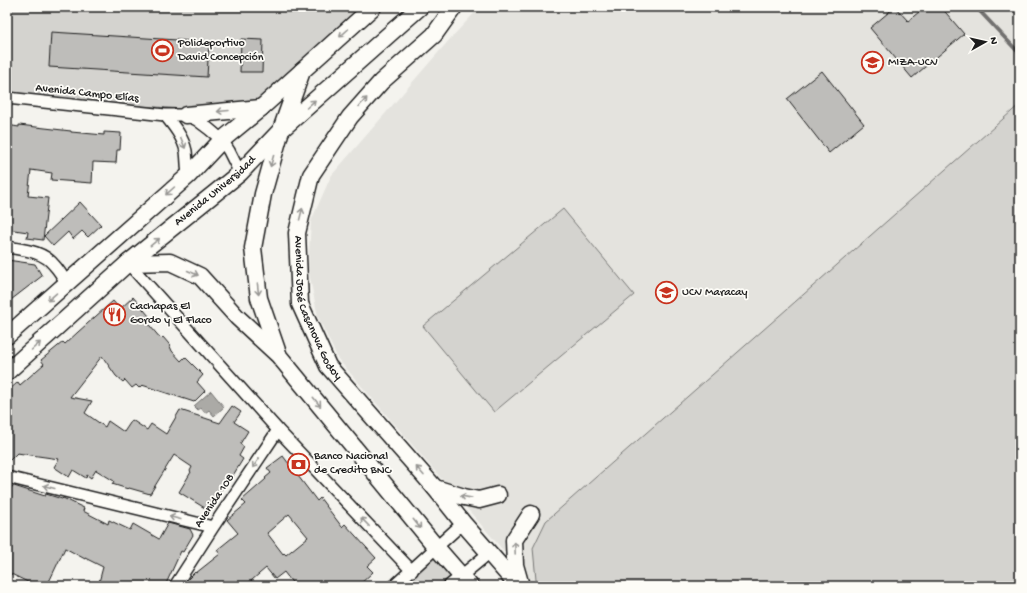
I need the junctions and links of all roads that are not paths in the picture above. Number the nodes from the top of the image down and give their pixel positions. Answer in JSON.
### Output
{"nodes":[{"id":1,"x":374,"y":7,"type":"edge"},
{"id":2,"x":420,"y":7,"type":"edge"},
{"id":3,"x":454,"y":7,"type":"edge"},
{"id":4,"x":302,"y":71,"type":"junction"},
{"id":5,"x":7,"y":98,"type":"edge"},
{"id":6,"x":261,"y":108,"type":"junction"},
{"id":7,"x":164,"y":115,"type":"junction"},
{"id":8,"x":186,"y":115,"type":"junction"},
{"id":9,"x":281,"y":130,"type":"junction"},
{"id":10,"x":222,"y":140,"type":"junction"},
{"id":11,"x":240,"y":173,"type":"junction"},
{"id":12,"x":188,"y":176,"type":"junction"},
{"id":13,"x":7,"y":247,"type":"edge"},
{"id":14,"x":128,"y":263,"type":"junction"},
{"id":15,"x":67,"y":284,"type":"junction"},
{"id":16,"x":7,"y":336,"type":"edge"},
{"id":17,"x":280,"y":356,"type":"junction"},
{"id":18,"x":7,"y":372,"type":"edge"},
{"id":19,"x":278,"y":430,"type":"junction"},
{"id":20,"x":7,"y":477,"type":"edge"},
{"id":21,"x":435,"y":488,"type":"junction"},
{"id":22,"x":498,"y":495,"type":"dead end"},
{"id":23,"x":531,"y":514,"type":"dead end"},
{"id":24,"x":463,"y":523,"type":"junction"},
{"id":25,"x":213,"y":527,"type":"junction"},
{"id":26,"x":436,"y":547,"type":"junction"},
{"id":27,"x":489,"y":553,"type":"junction"},
{"id":28,"x":412,"y":571,"type":"junction"},
{"id":29,"x":465,"y":581,"type":"edge"},
{"id":30,"x":175,"y":586,"type":"edge"},
{"id":31,"x":394,"y":586,"type":"edge"},
{"id":32,"x":449,"y":586,"type":"edge"},
{"id":33,"x":518,"y":586,"type":"edge"},
{"id":34,"x":521,"y":586,"type":"edge"}],
"edges":[{"from":1,"to":4,"type":"street","one_way":true},
{"from":9,"to":2,"type":"street","name":"Avenida Universidad","one_way":true},
{"from":21,"to":3,"type":"street","name":"Avenida José Casanova Godoy","one_way":true},
{"from":4,"to":6,"type":"street"},
{"from":4,"to":9,"type":"street"},
{"from":5,"to":7,"type":"street","name":"Avenida Campo Elías"},
{"from":6,"to":8,"type":"street","one_way":true},
{"from":6,"to":10,"type":"street"},
{"from":7,"to":8,"type":"street","name":"Avenida Campo Elías"},
{"from":7,"to":12,"type":"street","one_way":true},
{"from":8,"to":10,"type":"street"},
{"from":9,"to":11,"type":"street","name":"Avenida Universidad"},
{"from":9,"to":17,"type":"street","one_way":true},
{"from":10,"to":11,"type":"street"},
{"from":10,"to":12,"type":"street"},
{"from":14,"to":11,"type":"street","name":"Avenida Universidad","one_way":true},
{"from":12,"to":15,"type":"street","one_way":true},
{"from":13,"to":15,"type":"street"},
{"from":14,"to":17,"type":"street","one_way":true},
{"from":18,"to":14,"type":"street","name":"Avenida Universidad","one_way":true},
{"from":14,"to":19,"type":"street"},
{"from":15,"to":16,"type":"street","one_way":true},
{"from":17,"to":26,"type":"street","one_way":true},
{"from":19,"to":25,"type":"street","name":"Avenida 108","one_way":true},
{"from":28,"to":19,"type":"street","one_way":true},
{"from":25,"to":20,"type":"street","one_way":true},
{"from":22,"to":21,"type":"street","one_way":true},
{"from":21,"to":24,"type":"street","name":"Avenida José Casanova Godoy"},
{"from":34,"to":23,"type":"street","one_way":true},
{"from":24,"to":26,"type":"street"},
{"from":24,"to":27,"type":"street","name":"Avenida José Casanova Godoy"},
{"from":25,"to":30,"type":"street","name":"Avenida 108"},
{"from":26,"to":28,"type":"street"},
{"from":26,"to":29,"type":"street"},
{"from":27,"to":29,"type":"street"},
{"from":27,"to":33,"type":"street"},
{"from":28,"to":31,"type":"street"},
{"from":29,"to":32,"type":"street"}]}
